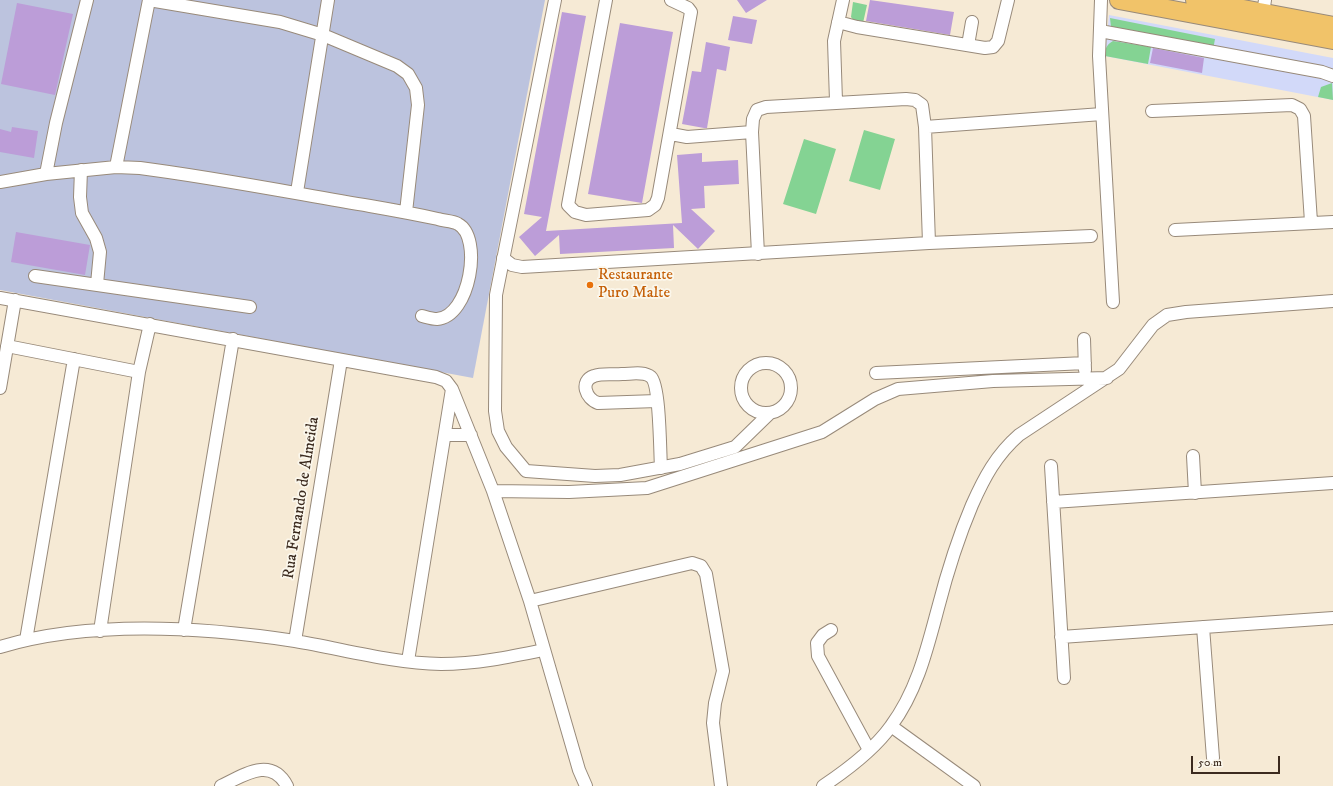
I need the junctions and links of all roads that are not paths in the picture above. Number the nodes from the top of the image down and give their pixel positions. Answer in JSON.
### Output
{"nodes":[{"id":1,"x":87,"y":0,"type":"edge"},
{"id":2,"x":149,"y":0,"type":"edge"},
{"id":3,"x":328,"y":0,"type":"edge"},
{"id":4,"x":555,"y":0,"type":"edge"},
{"id":5,"x":606,"y":0,"type":"edge"},
{"id":6,"x":671,"y":0,"type":"edge"},
{"id":7,"x":843,"y":0,"type":"edge"},
{"id":8,"x":1008,"y":0,"type":"edge"},
{"id":9,"x":1101,"y":0,"type":"edge"},
{"id":10,"x":1119,"y":0,"type":"edge"},
{"id":11,"x":1195,"y":0,"type":"edge"},
{"id":12,"x":1263,"y":3,"type":"edge"},
{"id":13,"x":838,"y":22,"type":"junction"},
{"id":14,"x":972,"y":22,"type":"dead end"},
{"id":15,"x":1333,"y":26,"type":"edge"},
{"id":16,"x":1100,"y":31,"type":"junction"},
{"id":17,"x":323,"y":35,"type":"junction"},
{"id":18,"x":1333,"y":40,"type":"edge"},
{"id":19,"x":968,"y":45,"type":"junction"},
{"id":20,"x":1333,"y":76,"type":"edge"},
{"id":21,"x":836,"y":102,"type":"junction"},
{"id":22,"x":1152,"y":111,"type":"dead end"},
{"id":23,"x":1102,"y":114,"type":"junction"},
{"id":24,"x":925,"y":127,"type":"junction"},
{"id":25,"x":752,"y":132,"type":"junction"},
{"id":26,"x":671,"y":134,"type":"junction"},
{"id":27,"x":116,"y":167,"type":"junction"},
{"id":28,"x":81,"y":170,"type":"junction"},
{"id":29,"x":46,"y":174,"type":"junction"},
{"id":30,"x":0,"y":182,"type":"edge"},
{"id":31,"x":297,"y":192,"type":"junction"},
{"id":32,"x":406,"y":212,"type":"junction"},
{"id":33,"x":1312,"y":222,"type":"junction"},
{"id":34,"x":1333,"y":222,"type":"edge"},
{"id":35,"x":1175,"y":230,"type":"dead end"},
{"id":36,"x":1091,"y":236,"type":"dead end"},
{"id":37,"x":929,"y":243,"type":"junction"},
{"id":38,"x":758,"y":254,"type":"junction"},
{"id":39,"x":503,"y":258,"type":"junction"},
{"id":40,"x":35,"y":276,"type":"dead end"},
{"id":41,"x":97,"y":284,"type":"junction"},
{"id":42,"x":0,"y":298,"type":"edge"},
{"id":43,"x":14,"y":300,"type":"junction"},
{"id":44,"x":1333,"y":301,"type":"edge"},
{"id":45,"x":1113,"y":302,"type":"dead end"},
{"id":46,"x":250,"y":307,"type":"dead end"},
{"id":47,"x":422,"y":316,"type":"dead end"},
{"id":48,"x":150,"y":324,"type":"junction"},
{"id":49,"x":233,"y":339,"type":"junction"},
{"id":50,"x":1084,"y":340,"type":"dead end"},
{"id":51,"x":7,"y":346,"type":"junction"},
{"id":52,"x":74,"y":359,"type":"junction"},
{"id":53,"x":341,"y":360,"type":"junction"},
{"id":54,"x":1085,"y":363,"type":"junction"},
{"id":55,"x":139,"y":372,"type":"junction"},
{"id":56,"x":876,"y":373,"type":"dead end"},
{"id":57,"x":1086,"y":378,"type":"junction"},
{"id":58,"x":1108,"y":378,"type":"junction"},
{"id":59,"x":0,"y":388,"type":"edge"},
{"id":60,"x":452,"y":389,"type":"junction"},
{"id":61,"x":657,"y":401,"type":"junction"},
{"id":62,"x":770,"y":413,"type":"junction"},
{"id":63,"x":446,"y":435,"type":"junction"},
{"id":64,"x":471,"y":435,"type":"junction"},
{"id":65,"x":1192,"y":456,"type":"dead end"},
{"id":66,"x":1051,"y":466,"type":"dead end"},
{"id":67,"x":661,"y":468,"type":"junction"},
{"id":68,"x":1333,"y":483,"type":"edge"},
{"id":69,"x":493,"y":491,"type":"junction"},
{"id":70,"x":1194,"y":493,"type":"junction"},
{"id":71,"x":1053,"y":502,"type":"junction"},
{"id":72,"x":530,"y":601,"type":"junction"},
{"id":73,"x":1333,"y":618,"type":"edge"},
{"id":74,"x":1203,"y":627,"type":"junction"},
{"id":75,"x":184,"y":630,"type":"junction"},
{"id":76,"x":830,"y":630,"type":"dead end"},
{"id":77,"x":100,"y":631,"type":"junction"},
{"id":78,"x":1061,"y":637,"type":"junction"},
{"id":79,"x":26,"y":640,"type":"junction"},
{"id":80,"x":295,"y":641,"type":"junction"},
{"id":81,"x":0,"y":647,"type":"edge"},
{"id":82,"x":543,"y":650,"type":"junction"},
{"id":83,"x":408,"y":661,"type":"junction"},
{"id":84,"x":1064,"y":678,"type":"dead end"},
{"id":85,"x":891,"y":726,"type":"junction"},
{"id":86,"x":869,"y":750,"type":"junction"},
{"id":87,"x":1213,"y":758,"type":"dead end"},
{"id":88,"x":221,"y":786,"type":"edge"},
{"id":89,"x":287,"y":786,"type":"edge"},
{"id":90,"x":586,"y":786,"type":"edge"},
{"id":91,"x":722,"y":786,"type":"edge"},
{"id":92,"x":823,"y":786,"type":"edge"},
{"id":93,"x":974,"y":786,"type":"edge"}],
"edges":[{"from":1,"to":29,"type":"street"},
{"from":2,"to":17,"type":"street"},
{"from":2,"to":27,"type":"street"},
{"from":3,"to":17,"type":"street"},
{"from":4,"to":39,"type":"street"},
{"from":5,"to":26,"type":"street"},
{"from":6,"to":26,"type":"street"},
{"from":7,"to":13,"type":"street"},
{"from":8,"to":19,"type":"street"},
{"from":9,"to":16,"type":"street"},
{"from":10,"to":18,"type":"highway"},
{"from":11,"to":12,"type":"highway"},
{"from":12,"to":15,"type":"highway"},
{"from":13,"to":19,"type":"street"},
{"from":13,"to":21,"type":"street"},
{"from":14,"to":19,"type":"street"},
{"from":16,"to":20,"type":"street"},
{"from":16,"to":23,"type":"street"},
{"from":17,"to":31,"type":"street"},
{"from":17,"to":32,"type":"street"},
{"from":21,"to":24,"type":"street"},
{"from":21,"to":25,"type":"street"},
{"from":22,"to":33,"type":"street"},
{"from":23,"to":24,"type":"street"},
{"from":23,"to":45,"type":"street"},
{"from":24,"to":37,"type":"street"},
{"from":25,"to":26,"type":"street"},
{"from":25,"to":38,"type":"street"},
{"from":27,"to":28,"type":"street"},
{"from":27,"to":31,"type":"street"},
{"from":28,"to":29,"type":"street"},
{"from":28,"to":41,"type":"street"},
{"from":29,"to":30,"type":"street"},
{"from":31,"to":32,"type":"street"},
{"from":32,"to":47,"type":"street"},
{"from":33,"to":34,"type":"street"},
{"from":33,"to":35,"type":"street"},
{"from":36,"to":37,"type":"street"},
{"from":37,"to":38,"type":"street"},
{"from":38,"to":39,"type":"street"},
{"from":39,"to":67,"type":"street"},
{"from":40,"to":41,"type":"street"},
{"from":41,"to":46,"type":"street"},
{"from":42,"to":43,"type":"street"},
{"from":43,"to":48,"type":"street"},
{"from":43,"to":51,"type":"street"},
{"from":44,"to":58,"type":"street"},
{"from":48,"to":49,"type":"street"},
{"from":48,"to":55,"type":"street"},
{"from":49,"to":53,"type":"street"},
{"from":49,"to":75,"type":"street"},
{"from":50,"to":54,"type":"street"},
{"from":51,"to":52,"type":"street"},
{"from":51,"to":59,"type":"street"},
{"from":52,"to":55,"type":"street"},
{"from":52,"to":79,"type":"street"},
{"from":53,"to":60,"type":"street"},
{"from":53,"to":80,"type":"street","name":"Rua Fernando de Almeida"},
{"from":54,"to":56,"type":"street"},
{"from":54,"to":57,"type":"street"},
{"from":55,"to":77,"type":"street"},
{"from":57,"to":58,"type":"street"},
{"from":57,"to":69,"type":"street"},
{"from":58,"to":85,"type":"street"},
{"from":60,"to":63,"type":"street"},
{"from":60,"to":64,"type":"street"},
{"from":61,"to":61,"type":"street"},
{"from":61,"to":67,"type":"street"},
{"from":62,"to":62,"type":"street"},
{"from":62,"to":67,"type":"street"},
{"from":63,"to":64,"type":"street"},
{"from":63,"to":83,"type":"street"},
{"from":64,"to":69,"type":"street"},
{"from":65,"to":70,"type":"street"},
{"from":66,"to":71,"type":"street"},
{"from":68,"to":70,"type":"street"},
{"from":69,"to":72,"type":"street"},
{"from":70,"to":71,"type":"street"},
{"from":71,"to":78,"type":"street"},
{"from":72,"to":82,"type":"street"},
{"from":72,"to":91,"type":"street"},
{"from":73,"to":74,"type":"street"},
{"from":74,"to":78,"type":"street"},
{"from":74,"to":87,"type":"street"},
{"from":75,"to":77,"type":"street"},
{"from":75,"to":80,"type":"street"},
{"from":76,"to":86,"type":"street"},
{"from":77,"to":79,"type":"street"},
{"from":78,"to":84,"type":"street"},
{"from":79,"to":81,"type":"street"},
{"from":80,"to":83,"type":"street"},
{"from":82,"to":83,"type":"street"},
{"from":82,"to":90,"type":"street"},
{"from":85,"to":86,"type":"street"},
{"from":85,"to":93,"type":"street"},
{"from":86,"to":92,"type":"street"},
{"from":88,"to":89,"type":"street"}]}
